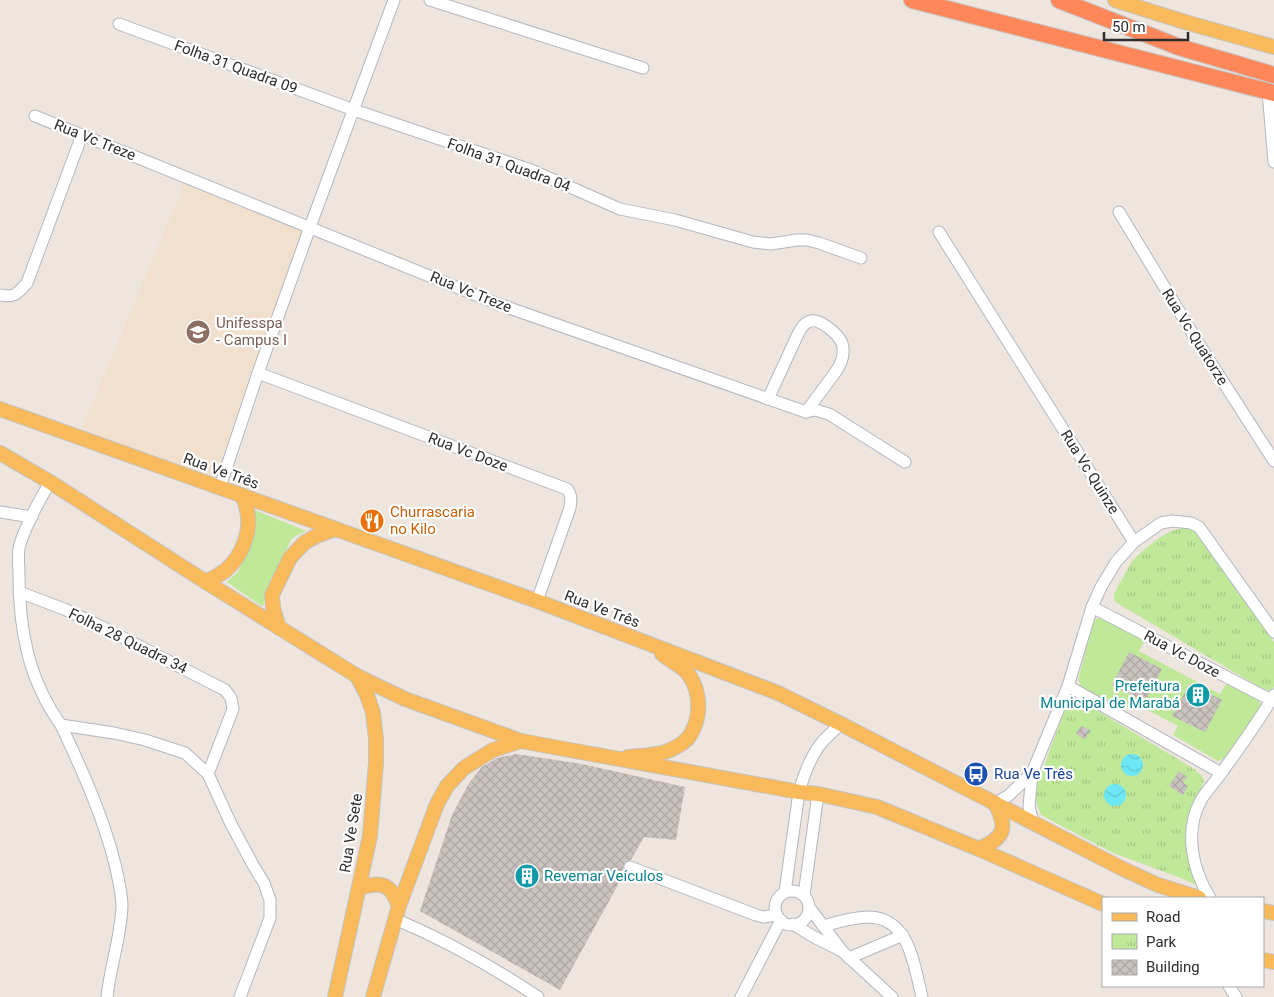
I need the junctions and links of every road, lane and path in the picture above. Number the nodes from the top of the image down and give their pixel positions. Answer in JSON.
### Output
{"nodes":[{"id":1,"x":394,"y":0,"type":"edge"},
{"id":2,"x":430,"y":0,"type":"edge"},
{"id":3,"x":912,"y":0,"type":"edge"},
{"id":4,"x":1059,"y":0,"type":"edge"},
{"id":5,"x":1115,"y":0,"type":"edge"},
{"id":6,"x":943,"y":4,"type":"edge"},
{"id":7,"x":119,"y":24,"type":"dead end"},
{"id":8,"x":1274,"y":46,"type":"edge"},
{"id":9,"x":643,"y":68,"type":"dead end"},
{"id":10,"x":1274,"y":75,"type":"edge"},
{"id":11,"x":1271,"y":92,"type":"edge"},
{"id":12,"x":354,"y":110,"type":"junction"},
{"id":13,"x":36,"y":116,"type":"dead end"},
{"id":14,"x":82,"y":136,"type":"junction"},
{"id":15,"x":1274,"y":162,"type":"edge"},
{"id":16,"x":1118,"y":212,"type":"dead end"},
{"id":17,"x":310,"y":227,"type":"junction"},
{"id":18,"x":939,"y":232,"type":"dead end"},
{"id":19,"x":861,"y":258,"type":"dead end"},
{"id":20,"x":0,"y":295,"type":"edge"},
{"id":21,"x":258,"y":373,"type":"junction"},
{"id":22,"x":768,"y":399,"type":"junction"},
{"id":23,"x":0,"y":409,"type":"edge"},
{"id":24,"x":806,"y":412,"type":"junction"},
{"id":25,"x":0,"y":453,"type":"edge"},
{"id":26,"x":1273,"y":459,"type":"edge"},
{"id":27,"x":905,"y":462,"type":"dead end"},
{"id":28,"x":50,"y":482,"type":"junction"},
{"id":29,"x":220,"y":487,"type":"junction"},
{"id":30,"x":242,"y":495,"type":"junction"},
{"id":31,"x":0,"y":512,"type":"edge"},
{"id":32,"x":32,"y":516,"type":"junction"},
{"id":33,"x":336,"y":529,"type":"junction"},
{"id":34,"x":1134,"y":542,"type":"junction"},
{"id":35,"x":206,"y":582,"type":"junction"},
{"id":36,"x":19,"y":592,"type":"junction"},
{"id":37,"x":537,"y":601,"type":"junction"},
{"id":38,"x":1092,"y":607,"type":"junction"},
{"id":39,"x":278,"y":628,"type":"junction"},
{"id":40,"x":1274,"y":632,"type":"edge"},
{"id":41,"x":646,"y":643,"type":"junction"},
{"id":42,"x":357,"y":676,"type":"junction"},
{"id":43,"x":1068,"y":686,"type":"junction"},
{"id":44,"x":1272,"y":698,"type":"edge"},
{"id":45,"x":841,"y":724,"type":"junction"},
{"id":46,"x":61,"y":725,"type":"junction"},
{"id":47,"x":521,"y":741,"type":"junction"},
{"id":48,"x":615,"y":759,"type":"junction"},
{"id":49,"x":1032,"y":773,"type":"junction"},
{"id":50,"x":1221,"y":773,"type":"junction"},
{"id":51,"x":208,"y":774,"type":"junction"},
{"id":52,"x":799,"y":792,"type":"junction"},
{"id":53,"x":818,"y":794,"type":"junction"},
{"id":54,"x":995,"y":803,"type":"junction"},
{"id":55,"x":1033,"y":822,"type":"junction"},
{"id":56,"x":979,"y":849,"type":"junction"},
{"id":57,"x":630,"y":867,"type":"dead end"},
{"id":58,"x":359,"y":888,"type":"junction"},
{"id":59,"x":785,"y":892,"type":"junction"},
{"id":60,"x":804,"y":895,"type":"junction"},
{"id":61,"x":1196,"y":897,"type":"edge"},
{"id":62,"x":1209,"y":897,"type":"edge"},
{"id":63,"x":1102,"y":904,"type":"edge"},
{"id":64,"x":809,"y":907,"type":"junction"},
{"id":65,"x":397,"y":912,"type":"junction"},
{"id":66,"x":779,"y":918,"type":"junction"},
{"id":67,"x":793,"y":924,"type":"junction"},
{"id":68,"x":823,"y":926,"type":"junction"},
{"id":69,"x":903,"y":935,"type":"junction"},
{"id":70,"x":846,"y":954,"type":"junction"},
{"id":71,"x":107,"y":997,"type":"edge"},
{"id":72,"x":240,"y":997,"type":"edge"},
{"id":73,"x":335,"y":997,"type":"edge"},
{"id":74,"x":373,"y":997,"type":"edge"},
{"id":75,"x":538,"y":997,"type":"edge"},
{"id":76,"x":741,"y":997,"type":"edge"},
{"id":77,"x":892,"y":997,"type":"edge"},
{"id":78,"x":922,"y":997,"type":"edge"}],
"edges":[{"from":1,"to":12,"type":"street"},
{"from":2,"to":9,"type":"street"},
{"from":3,"to":6,"type":"highway"},
{"from":4,"to":10,"type":"highway"},
{"from":5,"to":8,"type":"main road"},
{"from":6,"to":11,"type":"highway"},
{"from":7,"to":12,"type":"street","name":"Folha 31 Quadra 09"},
{"from":11,"to":15,"type":"street"},
{"from":12,"to":17,"type":"street"},
{"from":12,"to":19,"type":"street","name":"Folha 31 Quadra 04"},
{"from":13,"to":14,"type":"street","name":"Rua Vc Treze"},
{"from":14,"to":17,"type":"street","name":"Rua Vc Treze"},
{"from":14,"to":20,"type":"street"},
{"from":16,"to":26,"type":"street","name":"Rua Vc Quatorze"},
{"from":17,"to":21,"type":"street"},
{"from":17,"to":22,"type":"street","name":"Rua Vc Treze"},
{"from":18,"to":34,"type":"street","name":"Rua Vc Quinze"},
{"from":21,"to":29,"type":"street"},
{"from":21,"to":37,"type":"street","name":"Rua Vc Doze"},
{"from":22,"to":24,"type":"street","name":"Rua Vc Treze"},
{"from":22,"to":24,"type":"street"},
{"from":23,"to":29,"type":"main road","name":"Rua Ve Três"},
{"from":24,"to":27,"type":"street","name":"Rua Vc Treze"},
{"from":25,"to":28,"type":"main road"},
{"from":28,"to":32,"type":"street"},
{"from":28,"to":35,"type":"main road"},
{"from":29,"to":30,"type":"main road","name":"Rua Ve Três"},
{"from":30,"to":33,"type":"main road","name":"Rua Ve Três"},
{"from":30,"to":35,"type":"main road"},
{"from":31,"to":32,"type":"street"},
{"from":32,"to":36,"type":"street"},
{"from":33,"to":37,"type":"main road","name":"Rua Ve Três"},
{"from":33,"to":39,"type":"main road"},
{"from":34,"to":38,"type":"street"},
{"from":34,"to":40,"type":"street"},
{"from":35,"to":39,"type":"main road"},
{"from":36,"to":46,"type":"street"},
{"from":36,"to":51,"type":"street","name":"Folha 28 Quadra 34"},
{"from":37,"to":41,"type":"main road","name":"Rua Ve Três"},
{"from":38,"to":43,"type":"street"},
{"from":38,"to":44,"type":"street","name":"Rua Vc Doze"},
{"from":39,"to":42,"type":"main road"},
{"from":41,"to":45,"type":"main road","name":"Rua Ve Três"},
{"from":41,"to":48,"type":"main road"},
{"from":42,"to":47,"type":"main road"},
{"from":42,"to":58,"type":"main road","name":"Rua Ve Sete"},
{"from":43,"to":49,"type":"street"},
{"from":43,"to":50,"type":"street"},
{"from":44,"to":50,"type":"street"},
{"from":45,"to":52,"type":"street"},
{"from":45,"to":54,"type":"main road","name":"Rua Ve Três"},
{"from":46,"to":51,"type":"street"},
{"from":46,"to":71,"type":"street"},
{"from":47,"to":48,"type":"main road"},
{"from":47,"to":65,"type":"main road"},
{"from":48,"to":52,"type":"main road"},
{"from":49,"to":54,"type":"street"},
{"from":49,"to":55,"type":"street"},
{"from":50,"to":62,"type":"street"},
{"from":51,"to":72,"type":"street"},
{"from":52,"to":53,"type":"main road"},
{"from":52,"to":59,"type":"street"},
{"from":53,"to":56,"type":"main road"},
{"from":53,"to":60,"type":"street"},
{"from":54,"to":55,"type":"main road","name":"Rua Ve Três"},
{"from":54,"to":56,"type":"main road"},
{"from":55,"to":61,"type":"main road","name":"Rua Ve Três"},
{"from":56,"to":63,"type":"main road"},
{"from":57,"to":66,"type":"street"},
{"from":58,"to":65,"type":"main road"},
{"from":58,"to":73,"type":"main road","name":"Rua Ve Sete"},
{"from":59,"to":60,"type":"street"},
{"from":59,"to":66,"type":"street"},
{"from":60,"to":64,"type":"street"},
{"from":64,"to":67,"type":"street"},
{"from":64,"to":68,"type":"street"},
{"from":65,"to":74,"type":"main road"},
{"from":65,"to":75,"type":"street"},
{"from":66,"to":67,"type":"street"},
{"from":66,"to":76,"type":"street"},
{"from":67,"to":70,"type":"street"},
{"from":68,"to":69,"type":"street"},
{"from":68,"to":70,"type":"street"},
{"from":69,"to":70,"type":"street"},
{"from":69,"to":78,"type":"street"},
{"from":70,"to":77,"type":"street"}]}
